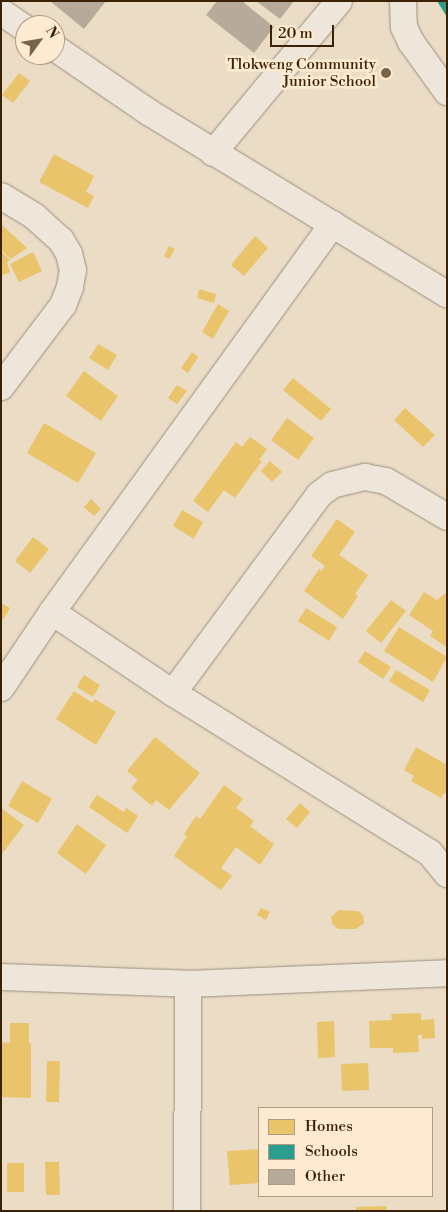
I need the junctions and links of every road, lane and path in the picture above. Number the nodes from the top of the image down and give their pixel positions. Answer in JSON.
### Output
{"nodes":[{"id":1,"x":339,"y":1,"type":"edge"},
{"id":2,"x":403,"y":1,"type":"edge"},
{"id":3,"x":1,"y":12,"type":"edge"},
{"id":4,"x":15,"y":21,"type":"edge"},
{"id":5,"x":65,"y":55,"type":"edge"},
{"id":6,"x":447,"y":92,"type":"edge"},
{"id":7,"x":213,"y":152,"type":"junction"},
{"id":8,"x":1,"y":196,"type":"edge"},
{"id":9,"x":333,"y":224,"type":"junction"},
{"id":10,"x":447,"y":294,"type":"edge"},
{"id":11,"x":1,"y":387,"type":"edge"},
{"id":12,"x":447,"y":517,"type":"edge"},
{"id":13,"x":52,"y":612,"type":"junction"},
{"id":14,"x":1,"y":688,"type":"edge"},
{"id":15,"x":173,"y":692,"type":"junction"},
{"id":16,"x":447,"y":874,"type":"edge"},
{"id":17,"x":447,"y":973,"type":"edge"},
{"id":18,"x":1,"y":977,"type":"edge"},
{"id":19,"x":188,"y":984,"type":"junction"},
{"id":20,"x":187,"y":1211,"type":"edge"}],
"edges":[{"from":1,"to":7,"type":"street"},
{"from":2,"to":6,"type":"street"},
{"from":3,"to":4,"type":"street"},
{"from":5,"to":7,"type":"street"},
{"from":7,"to":9,"type":"street"},
{"from":8,"to":11,"type":"street"},
{"from":9,"to":10,"type":"street"},
{"from":9,"to":13,"type":"street"},
{"from":12,"to":15,"type":"street"},
{"from":13,"to":14,"type":"street"},
{"from":13,"to":15,"type":"street"},
{"from":15,"to":16,"type":"street"},
{"from":17,"to":19,"type":"street"},
{"from":18,"to":19,"type":"street"},
{"from":19,"to":20,"type":"street"}]}
